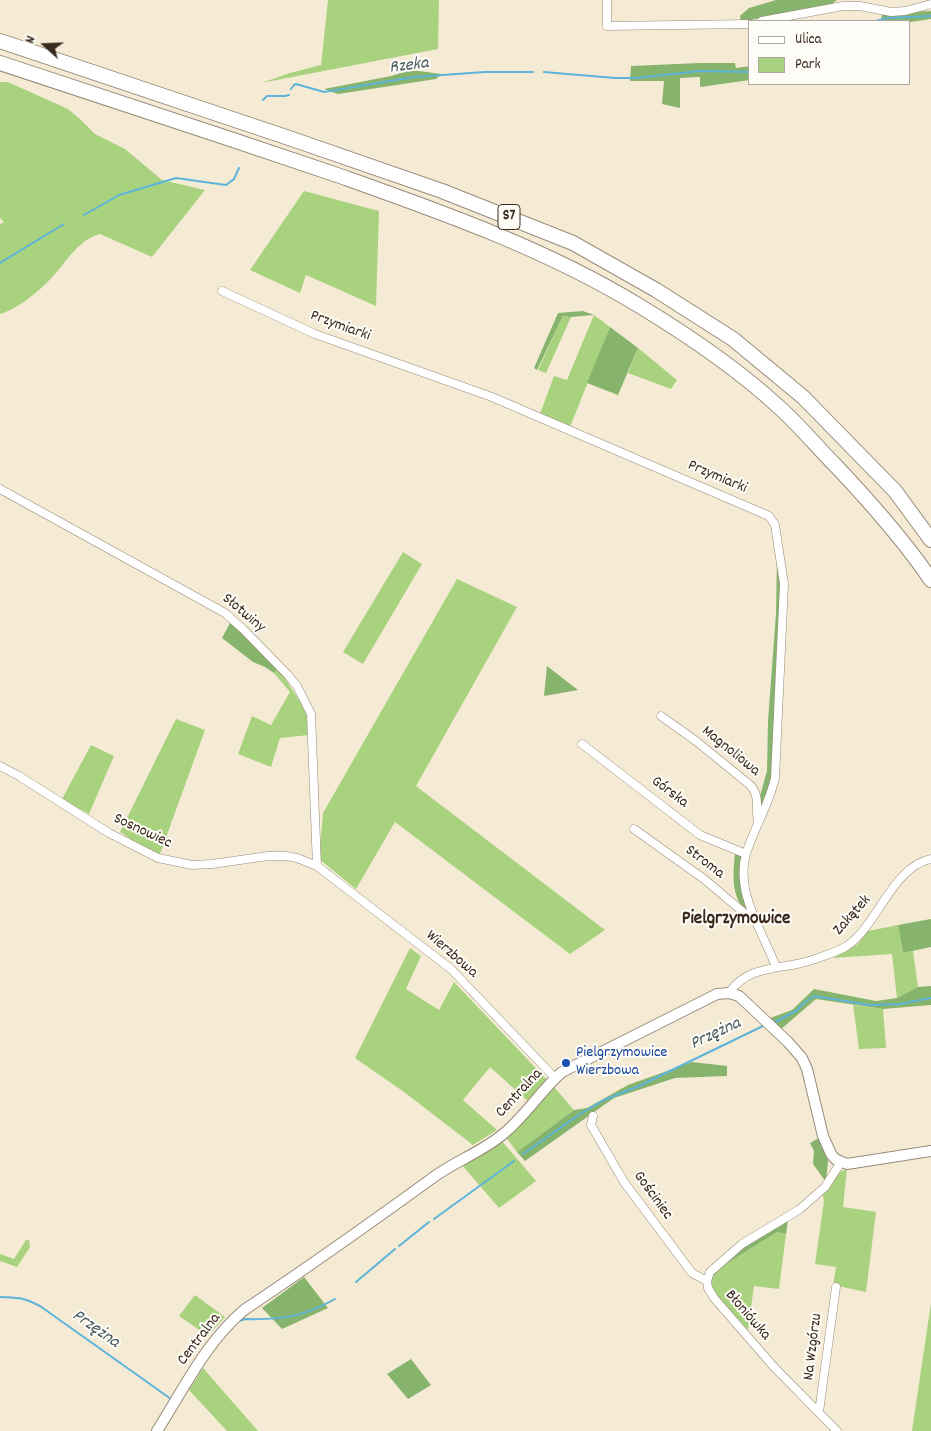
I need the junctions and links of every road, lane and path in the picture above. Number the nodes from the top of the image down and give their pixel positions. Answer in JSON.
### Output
{"nodes":[{"id":1,"x":607,"y":0,"type":"edge"},
{"id":2,"x":931,"y":4,"type":"edge"},
{"id":3,"x":767,"y":20,"type":"edge"},
{"id":4,"x":748,"y":24,"type":"edge"},
{"id":5,"x":0,"y":36,"type":"edge"},
{"id":6,"x":0,"y":41,"type":"edge"},
{"id":7,"x":17,"y":46,"type":"junction"},
{"id":8,"x":0,"y":63,"type":"edge"},
{"id":9,"x":222,"y":291,"type":"dead end"},
{"id":10,"x":0,"y":489,"type":"edge"},
{"id":11,"x":931,"y":540,"type":"edge"},
{"id":12,"x":931,"y":580,"type":"edge"},
{"id":13,"x":661,"y":716,"type":"dead end"},
{"id":14,"x":582,"y":744,"type":"dead end"},
{"id":15,"x":0,"y":766,"type":"edge"},
{"id":16,"x":758,"y":822,"type":"junction"},
{"id":17,"x":634,"y":829,"type":"dead end"},
{"id":18,"x":746,"y":854,"type":"junction"},
{"id":19,"x":931,"y":860,"type":"edge"},
{"id":20,"x":317,"y":866,"type":"junction"},
{"id":21,"x":756,"y":920,"type":"junction"},
{"id":22,"x":776,"y":967,"type":"junction"},
{"id":23,"x":729,"y":993,"type":"junction"},
{"id":24,"x":555,"y":1078,"type":"junction"},
{"id":25,"x":594,"y":1116,"type":"dead end"},
{"id":26,"x":931,"y":1151,"type":"edge"},
{"id":27,"x":841,"y":1162,"type":"junction"},
{"id":28,"x":707,"y":1281,"type":"junction"},
{"id":29,"x":836,"y":1287,"type":"dead end"},
{"id":30,"x":820,"y":1412,"type":"junction"},
{"id":31,"x":157,"y":1431,"type":"edge"},
{"id":32,"x":837,"y":1431,"type":"edge"}],
"edges":[{"from":1,"to":4,"type":"street"},
{"from":2,"to":3,"type":"street"},
{"from":5,"to":7,"type":"highway"},
{"from":6,"to":7,"type":"highway","number":"S7"},
{"from":7,"to":11,"type":"highway","number":"S7"},
{"from":8,"to":12,"type":"highway","number":"S7"},
{"from":9,"to":16,"type":"street","name":"Przymiarki"},
{"from":10,"to":20,"type":"street","name":"Słotwiny"},
{"from":13,"to":16,"type":"street","name":"Magnoliowa"},
{"from":14,"to":18,"type":"street","name":"Górska"},
{"from":15,"to":20,"type":"street","name":"Sosnowiec"},
{"from":16,"to":18,"type":"street","name":"Przymiarki"},
{"from":17,"to":21,"type":"street","name":"Stroma"},
{"from":18,"to":21,"type":"street","name":"Przymiarki"},
{"from":19,"to":22,"type":"street","name":"Zakątek"},
{"from":20,"to":24,"type":"street","name":"Wierzbowa"},
{"from":21,"to":22,"type":"street","name":"Przymiarki"},
{"from":22,"to":23,"type":"street","name":"Zakątek"},
{"from":23,"to":24,"type":"street","name":"Centralna"},
{"from":23,"to":27,"type":"street"},
{"from":24,"to":31,"type":"street","name":"Centralna"},
{"from":25,"to":28,"type":"street","name":"Gościniec"},
{"from":26,"to":27,"type":"street"},
{"from":27,"to":28,"type":"street","name":"Błoniówka"},
{"from":28,"to":30,"type":"street","name":"Błoniówka"},
{"from":29,"to":30,"type":"street","name":"Na Wzgórzu"},
{"from":30,"to":32,"type":"street","name":"Błoniówka"}]}
